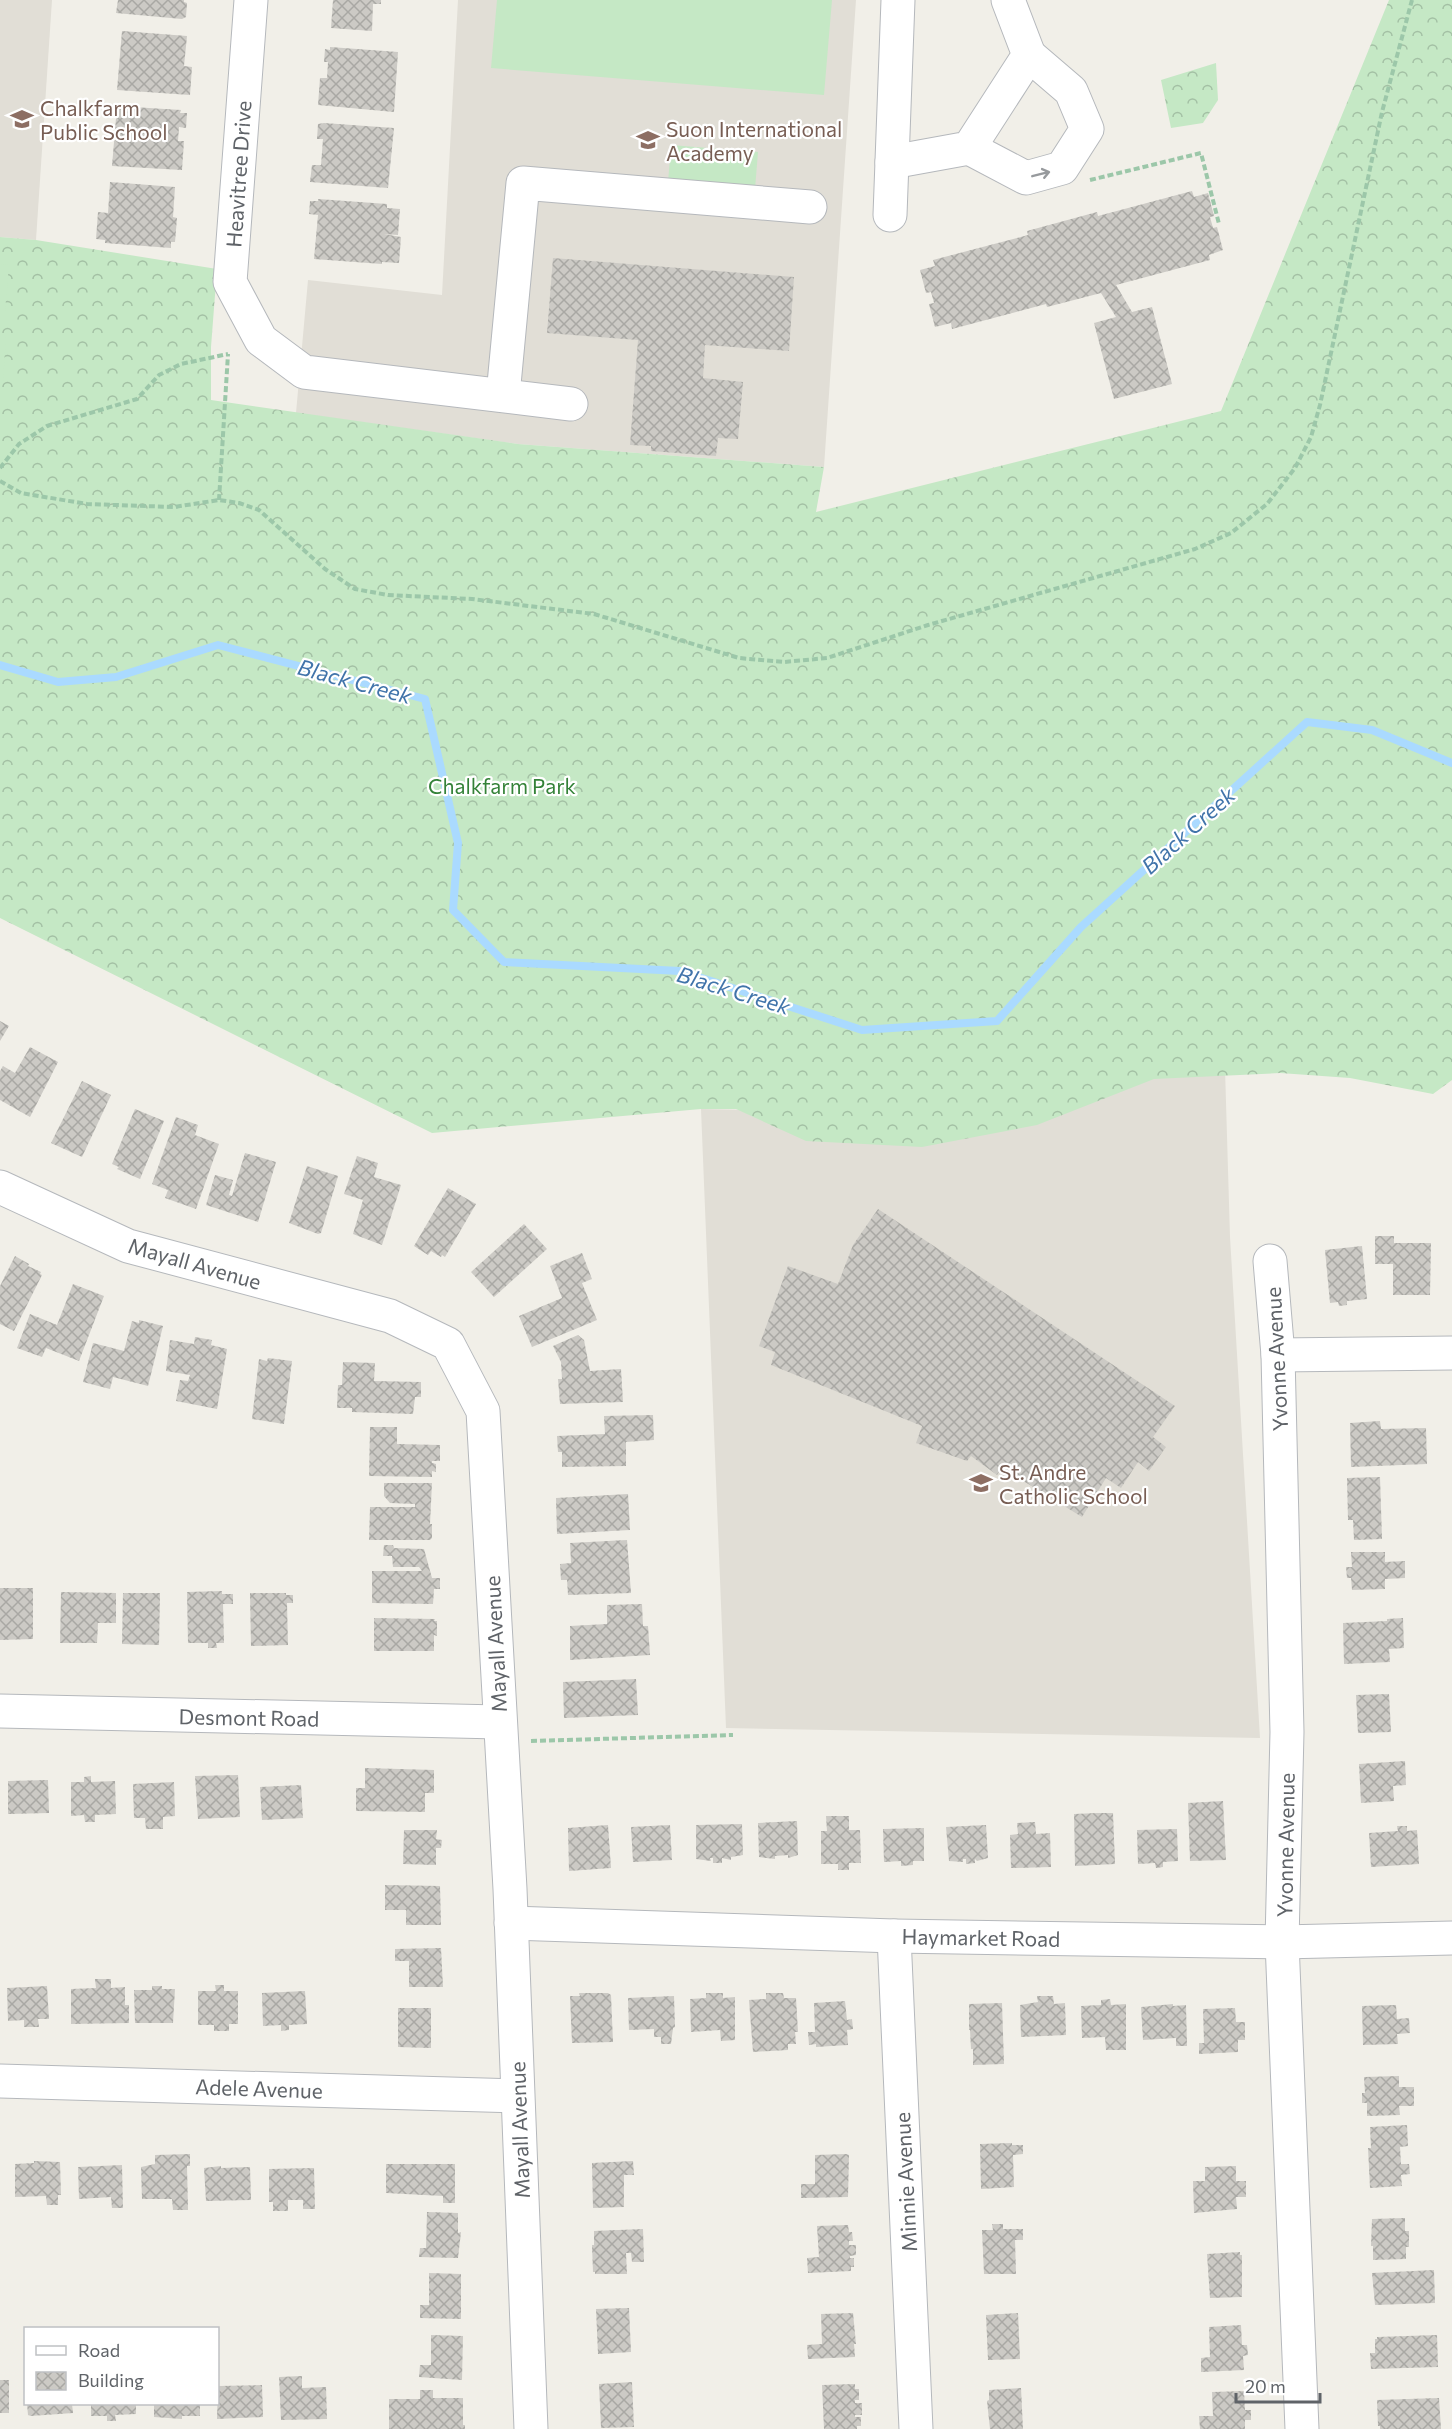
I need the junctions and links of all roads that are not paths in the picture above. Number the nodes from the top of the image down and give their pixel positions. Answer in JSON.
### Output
{"nodes":[{"id":1,"x":251,"y":0,"type":"edge"},
{"id":2,"x":898,"y":0,"type":"edge"},
{"id":3,"x":1008,"y":0,"type":"edge"},
{"id":4,"x":1029,"y":55,"type":"junction"},
{"id":5,"x":969,"y":148,"type":"junction"},
{"id":6,"x":892,"y":162,"type":"junction"},
{"id":7,"x":810,"y":207,"type":"dead end"},
{"id":8,"x":890,"y":215,"type":"dead end"},
{"id":9,"x":503,"y":394,"type":"junction"},
{"id":10,"x":571,"y":404,"type":"dead end"},
{"id":11,"x":0,"y":1187,"type":"edge"},
{"id":12,"x":1270,"y":1261,"type":"dead end"},
{"id":13,"x":1452,"y":1353,"type":"edge"},
{"id":14,"x":1278,"y":1355,"type":"junction"},
{"id":15,"x":0,"y":1711,"type":"edge"},
{"id":16,"x":500,"y":1732,"type":"junction"},
{"id":17,"x":511,"y":1923,"type":"junction"},
{"id":18,"x":894,"y":1936,"type":"junction"},
{"id":19,"x":1452,"y":1938,"type":"edge"},
{"id":20,"x":1282,"y":1942,"type":"junction"},
{"id":21,"x":0,"y":2081,"type":"edge"},
{"id":22,"x":517,"y":2096,"type":"junction"},
{"id":23,"x":531,"y":2429,"type":"edge"},
{"id":24,"x":916,"y":2429,"type":"edge"},
{"id":25,"x":1302,"y":2429,"type":"edge"}],
"edges":[{"from":1,"to":9,"type":"street","name":"Heavitree Drive"},
{"from":2,"to":6,"type":"street"},
{"from":3,"to":4,"type":"street"},
{"from":4,"to":5,"type":"street"},
{"from":5,"to":4,"type":"street","one_way":true},
{"from":5,"to":6,"type":"street"},
{"from":6,"to":8,"type":"street"},
{"from":7,"to":9,"type":"street"},
{"from":9,"to":10,"type":"street"},
{"from":11,"to":16,"type":"street","name":"Mayall Avenue"},
{"from":12,"to":14,"type":"street","name":"Yvonne Avenue"},
{"from":13,"to":14,"type":"street"},
{"from":14,"to":20,"type":"street","name":"Yvonne Avenue"},
{"from":15,"to":16,"type":"street","name":"Desmont Road"},
{"from":16,"to":17,"type":"street","name":"Mayall Avenue"},
{"from":17,"to":18,"type":"street","name":"Haymarket Road"},
{"from":17,"to":22,"type":"street","name":"Mayall Avenue"},
{"from":18,"to":20,"type":"street","name":"Haymarket Road"},
{"from":18,"to":24,"type":"street","name":"Minnie Avenue"},
{"from":19,"to":20,"type":"street","name":"Haymarket Road"},
{"from":20,"to":25,"type":"street","name":"Yvonne Avenue"},
{"from":21,"to":22,"type":"street","name":"Adele Avenue"},
{"from":22,"to":23,"type":"street","name":"Mayall Avenue"}]}
